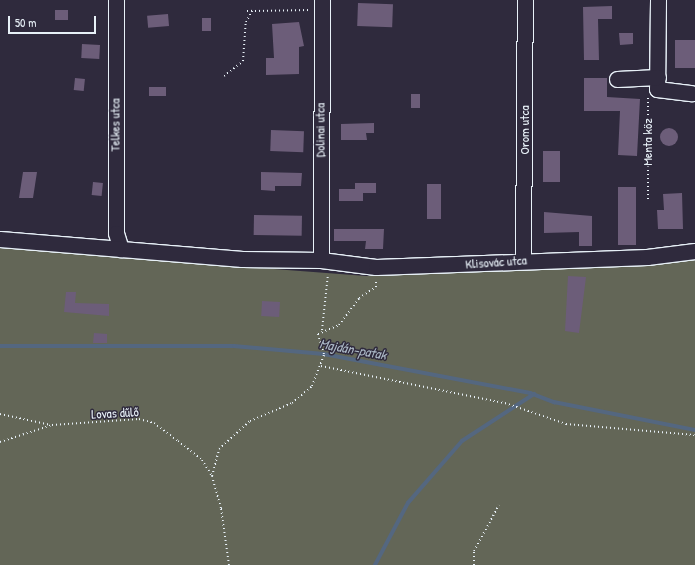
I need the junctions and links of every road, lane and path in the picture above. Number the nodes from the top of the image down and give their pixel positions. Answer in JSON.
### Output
{"nodes":[{"id":1,"x":116,"y":0,"type":"edge"},
{"id":2,"x":525,"y":0,"type":"edge"},
{"id":3,"x":658,"y":0,"type":"edge"},
{"id":4,"x":321,"y":5,"type":"edge"},
{"id":5,"x":247,"y":11,"type":"dead end"},
{"id":6,"x":252,"y":11,"type":"junction"},
{"id":7,"x":224,"y":76,"type":"dead end"},
{"id":8,"x":617,"y":79,"type":"dead end"},
{"id":9,"x":658,"y":83,"type":"junction"},
{"id":10,"x":692,"y":93,"type":"dead end"},
{"id":11,"x":648,"y":199,"type":"dead end"},
{"id":12,"x":0,"y":239,"type":"edge"},
{"id":13,"x":122,"y":249,"type":"junction"},
{"id":14,"x":695,"y":251,"type":"edge"},
{"id":15,"x":325,"y":260,"type":"junction"},
{"id":16,"x":524,"y":260,"type":"junction"},
{"id":17,"x":376,"y":267,"type":"junction"},
{"id":18,"x":322,"y":330,"type":"junction"},
{"id":19,"x":321,"y":366,"type":"junction"},
{"id":20,"x":0,"y":414,"type":"edge"},
{"id":21,"x":52,"y":425,"type":"junction"},
{"id":22,"x":695,"y":435,"type":"edge"},
{"id":23,"x":0,"y":442,"type":"edge"},
{"id":24,"x":212,"y":476,"type":"junction"},
{"id":25,"x":499,"y":505,"type":"dead end"},
{"id":26,"x":228,"y":565,"type":"edge"},
{"id":27,"x":474,"y":565,"type":"edge"}],
"edges":[{"from":1,"to":13,"type":"street","name":"Telkes utca"},
{"from":2,"to":16,"type":"street","name":"Orom utca"},
{"from":3,"to":9,"type":"street"},
{"from":4,"to":6,"type":"path"},
{"from":4,"to":15,"type":"street","name":"Dolinai utca"},
{"from":5,"to":6,"type":"path"},
{"from":6,"to":7,"type":"path"},
{"from":8,"to":9,"type":"street"},
{"from":9,"to":10,"type":"street"},
{"from":9,"to":11,"type":"path","name":"Menta köz"},
{"from":12,"to":13,"type":"street","name":"Klisovác utca"},
{"from":13,"to":15,"type":"street","name":"Klisovác utca"},
{"from":14,"to":16,"type":"street","name":"Klisovác utca"},
{"from":15,"to":17,"type":"street","name":"Klisovác utca"},
{"from":15,"to":18,"type":"path"},
{"from":16,"to":17,"type":"street","name":"Klisovác utca"},
{"from":17,"to":18,"type":"path"},
{"from":18,"to":19,"type":"path"},
{"from":19,"to":22,"type":"path"},
{"from":19,"to":24,"type":"path"},
{"from":20,"to":21,"type":"path"},
{"from":21,"to":23,"type":"path","name":"Lovas dűlő"},
{"from":21,"to":24,"type":"path","name":"Lovas dűlő"},
{"from":24,"to":26,"type":"path"},
{"from":25,"to":27,"type":"path"}]}
